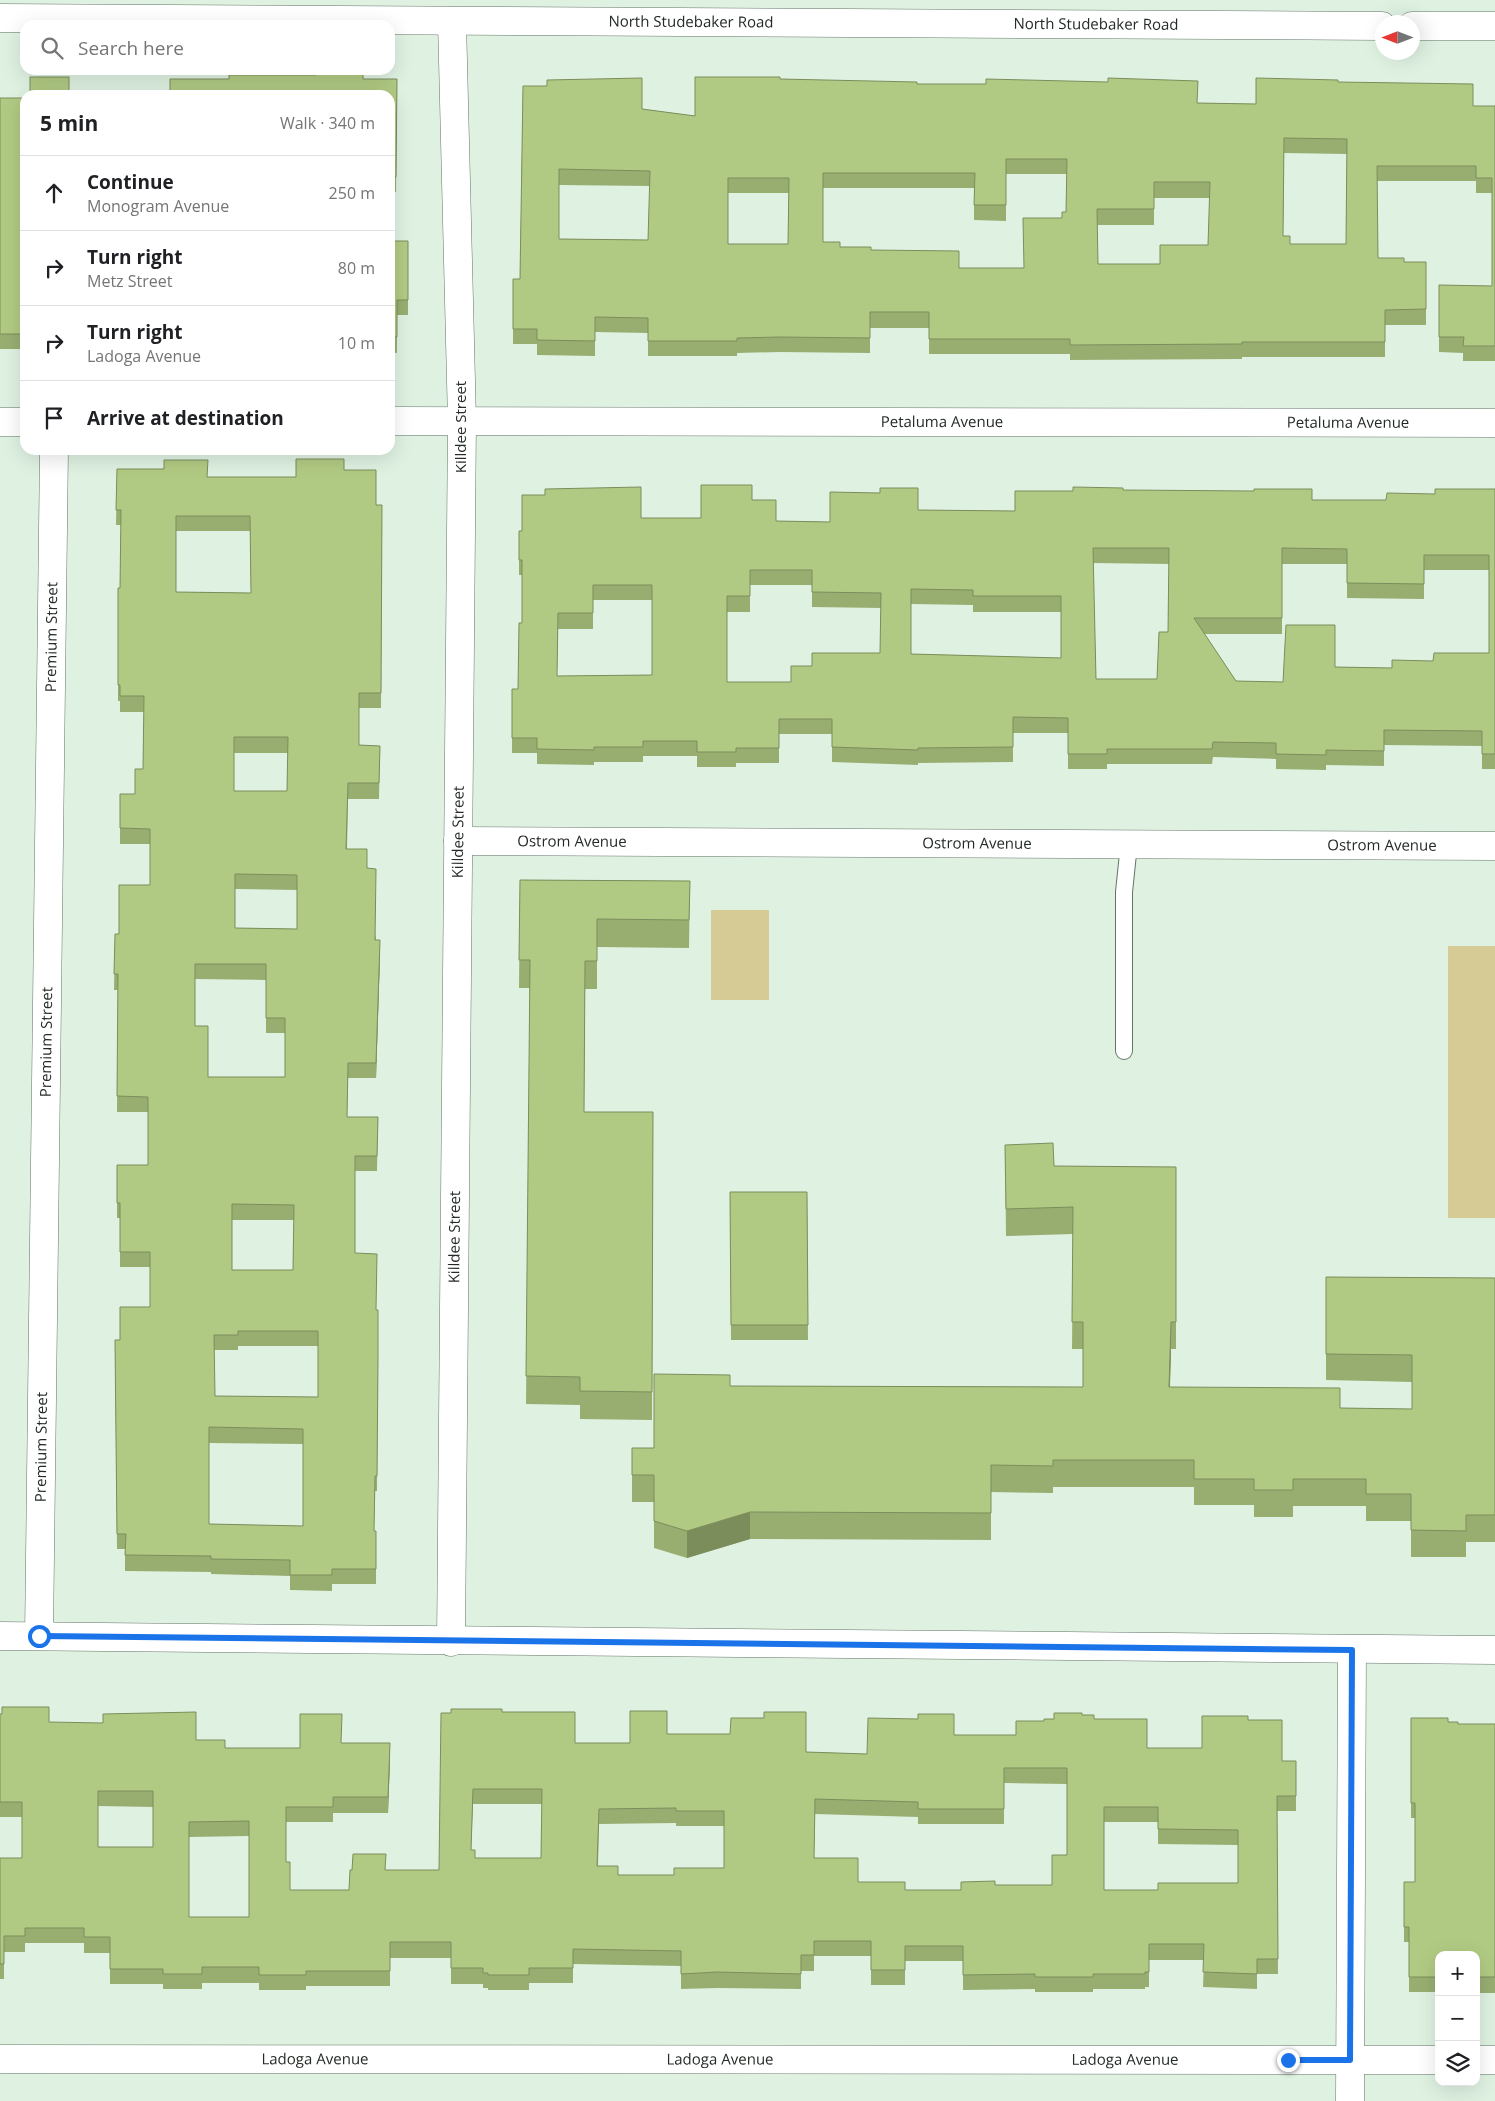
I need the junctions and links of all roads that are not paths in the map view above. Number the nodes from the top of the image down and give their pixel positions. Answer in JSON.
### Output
{"nodes":[{"id":1,"x":0,"y":18,"type":"edge"},
{"id":2,"x":301,"y":20,"type":"edge"},
{"id":3,"x":395,"y":21,"type":"edge"},
{"id":4,"x":452,"y":21,"type":"junction"},
{"id":5,"x":1375,"y":26,"type":"edge"},
{"id":6,"x":1420,"y":26,"type":"edge"},
{"id":7,"x":1495,"y":26,"type":"edge"},
{"id":8,"x":395,"y":421,"type":"edge"},
{"id":9,"x":462,"y":421,"type":"junction"},
{"id":10,"x":0,"y":422,"type":"edge"},
{"id":11,"x":20,"y":422,"type":"edge"},
{"id":12,"x":1495,"y":423,"type":"edge"},
{"id":13,"x":54,"y":455,"type":"edge"},
{"id":14,"x":458,"y":841,"type":"junction"},
{"id":15,"x":1129,"y":844,"type":"junction"},
{"id":16,"x":1495,"y":846,"type":"edge"},
{"id":17,"x":1124,"y":1052,"type":"dead end"},
{"id":18,"x":0,"y":1636,"type":"edge"},
{"id":19,"x":39,"y":1636,"type":"junction"},
{"id":20,"x":451,"y":1642,"type":"junction"},
{"id":21,"x":1352,"y":1650,"type":"junction"},
{"id":22,"x":1495,"y":1650,"type":"edge"},
{"id":23,"x":0,"y":2059,"type":"edge"},
{"id":24,"x":1350,"y":2060,"type":"junction"},
{"id":25,"x":1435,"y":2060,"type":"edge"},
{"id":26,"x":1480,"y":2060,"type":"edge"},
{"id":27,"x":1495,"y":2060,"type":"edge"},
{"id":28,"x":1350,"y":2101,"type":"edge"}],
"edges":[{"from":1,"to":2,"type":"street","name":"North Studebaker Road"},
{"from":3,"to":4,"type":"street","name":"North Studebaker Road"},
{"from":4,"to":5,"type":"street","name":"North Studebaker Road"},
{"from":4,"to":9,"type":"street","name":"Killdee Street"},
{"from":6,"to":7,"type":"street"},
{"from":8,"to":9,"type":"street","name":"Petaluma Avenue"},
{"from":9,"to":12,"type":"street","name":"Petaluma Avenue"},
{"from":9,"to":14,"type":"street","name":"Killdee Street"},
{"from":10,"to":11,"type":"street"},
{"from":13,"to":19,"type":"street","name":"Premium Street"},
{"from":14,"to":15,"type":"street","name":"Ostrom Avenue"},
{"from":14,"to":20,"type":"street","name":"Killdee Street"},
{"from":15,"to":16,"type":"street","name":"Ostrom Avenue"},
{"from":15,"to":17,"type":"lane"},
{"from":18,"to":19,"type":"street"},
{"from":19,"to":20,"type":"street"},
{"from":20,"to":21,"type":"street"},
{"from":21,"to":22,"type":"street"},
{"from":21,"to":24,"type":"street"},
{"from":23,"to":24,"type":"street","name":"Ladoga Avenue"},
{"from":24,"to":25,"type":"street","name":"Ladoga Avenue"},
{"from":24,"to":28,"type":"street"},
{"from":26,"to":27,"type":"street"}]}
